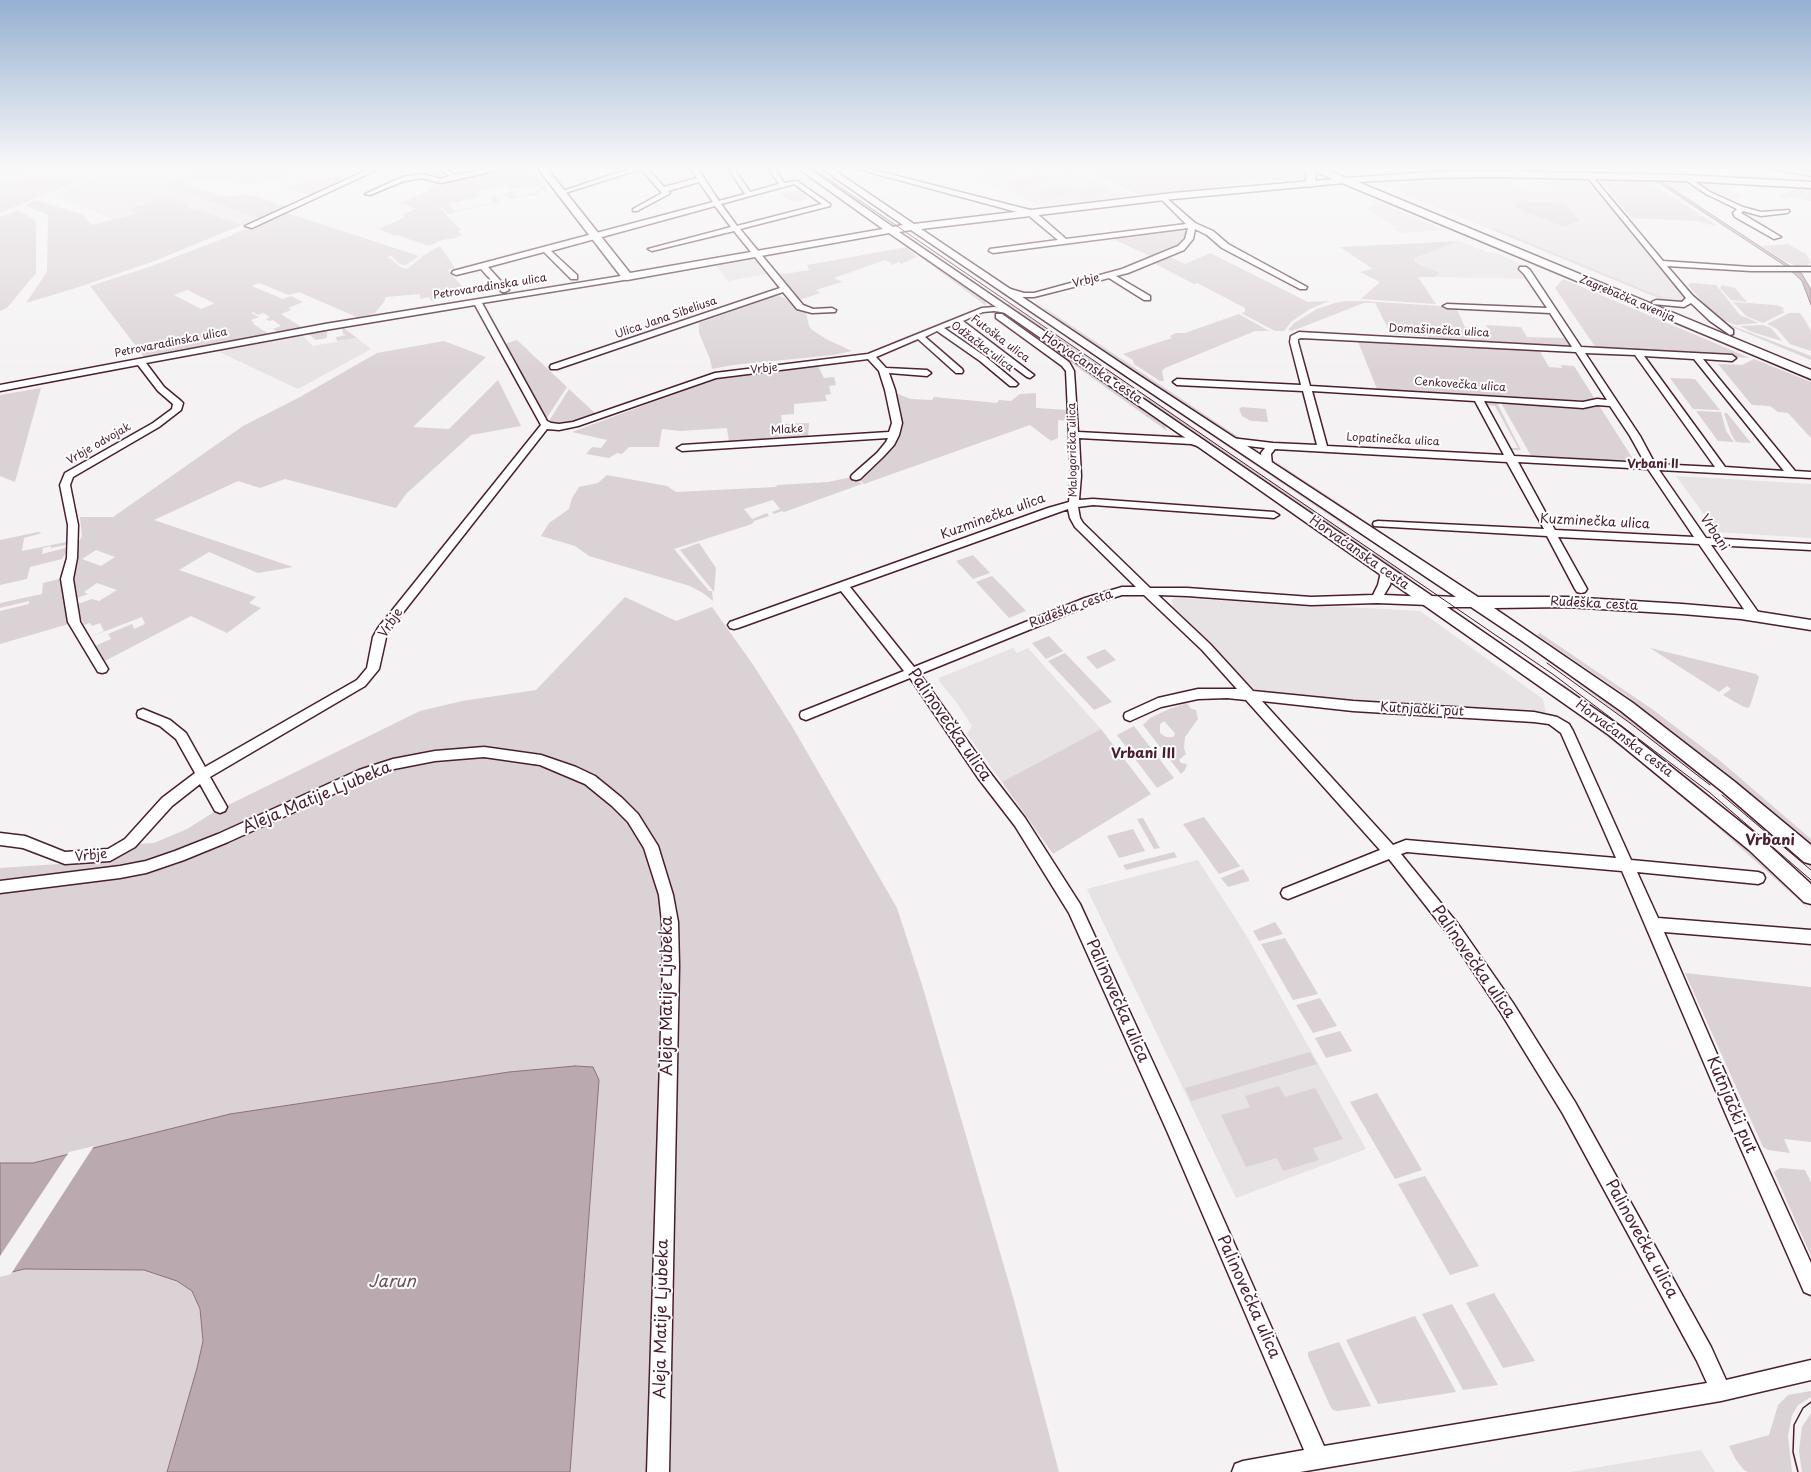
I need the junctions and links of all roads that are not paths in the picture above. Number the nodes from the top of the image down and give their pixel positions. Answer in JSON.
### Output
{"nodes":[{"id":1,"x":603,"y":235,"type":"edge"},
{"id":2,"x":711,"y":235,"type":"edge"},
{"id":3,"x":742,"y":235,"type":"edge"},
{"id":4,"x":865,"y":235,"type":"edge"},
{"id":5,"x":898,"y":235,"type":"edge"},
{"id":6,"x":924,"y":235,"type":"edge"},
{"id":7,"x":1058,"y":235,"type":"edge"},
{"id":8,"x":1109,"y":235,"type":"edge"},
{"id":9,"x":1189,"y":235,"type":"edge"},
{"id":10,"x":1212,"y":235,"type":"edge"},
{"id":11,"x":1475,"y":235,"type":"edge"},
{"id":12,"x":1493,"y":235,"type":"edge"},
{"id":13,"x":1637,"y":235,"type":"edge"},
{"id":14,"x":1773,"y":235,"type":"edge"},
{"id":15,"x":595,"y":237,"type":"junction"},
{"id":16,"x":1777,"y":237,"type":"dead end"},
{"id":17,"x":1064,"y":240,"type":"junction"},
{"id":18,"x":546,"y":250,"type":"junction"},
{"id":19,"x":652,"y":250,"type":"dead end"},
{"id":20,"x":993,"y":251,"type":"dead end"},
{"id":21,"x":756,"y":254,"type":"junction"},
{"id":22,"x":1660,"y":263,"type":"junction"},
{"id":23,"x":483,"y":266,"type":"junction"},
{"id":24,"x":1523,"y":269,"type":"dead end"},
{"id":25,"x":1811,"y":269,"type":"edge"},
{"id":26,"x":456,"y":273,"type":"dead end"},
{"id":27,"x":1110,"y":275,"type":"junction"},
{"id":28,"x":574,"y":277,"type":"dead end"},
{"id":29,"x":627,"y":277,"type":"junction"},
{"id":30,"x":1304,"y":287,"type":"dead end"},
{"id":31,"x":786,"y":289,"type":"junction"},
{"id":32,"x":505,"y":290,"type":"dead end"},
{"id":33,"x":1007,"y":290,"type":"junction"},
{"id":34,"x":1034,"y":295,"type":"junction"},
{"id":35,"x":1148,"y":298,"type":"dead end"},
{"id":36,"x":1690,"y":298,"type":"junction"},
{"id":37,"x":992,"y":300,"type":"junction"},
{"id":38,"x":477,"y":301,"type":"junction"},
{"id":39,"x":1656,"y":302,"type":"junction"},
{"id":40,"x":1447,"y":306,"type":"dead end"},
{"id":41,"x":832,"y":310,"type":"dead end"},
{"id":42,"x":982,"y":310,"type":"junction"},
{"id":43,"x":1038,"y":311,"type":"junction"},
{"id":44,"x":1553,"y":311,"type":"junction"},
{"id":45,"x":1003,"y":313,"type":"junction"},
{"id":46,"x":957,"y":320,"type":"junction"},
{"id":47,"x":938,"y":328,"type":"junction"},
{"id":48,"x":1730,"y":332,"type":"junction"},
{"id":49,"x":919,"y":336,"type":"junction"},
{"id":50,"x":1578,"y":350,"type":"junction"},
{"id":51,"x":1638,"y":354,"type":"junction"},
{"id":52,"x":870,"y":356,"type":"junction"},
{"id":53,"x":1697,"y":357,"type":"junction"},
{"id":54,"x":1732,"y":358,"type":"dead end"},
{"id":55,"x":140,"y":361,"type":"junction"},
{"id":56,"x":1811,"y":365,"type":"edge"},
{"id":57,"x":554,"y":367,"type":"dead end"},
{"id":58,"x":883,"y":370,"type":"junction"},
{"id":59,"x":959,"y":371,"type":"dead end"},
{"id":60,"x":927,"y":373,"type":"dead end"},
{"id":61,"x":1030,"y":375,"type":"dead end"},
{"id":62,"x":1811,"y":375,"type":"edge"},
{"id":63,"x":1177,"y":382,"type":"dead end"},
{"id":64,"x":1014,"y":384,"type":"dead end"},
{"id":65,"x":0,"y":388,"type":"edge"},
{"id":66,"x":1306,"y":388,"type":"junction"},
{"id":67,"x":1478,"y":398,"type":"junction"},
{"id":68,"x":1612,"y":403,"type":"junction"},
{"id":69,"x":1169,"y":420,"type":"junction"},
{"id":70,"x":546,"y":424,"type":"junction"},
{"id":71,"x":894,"y":435,"type":"junction"},
{"id":72,"x":1073,"y":435,"type":"junction"},
{"id":73,"x":1159,"y":439,"type":"junction"},
{"id":74,"x":1231,"y":441,"type":"junction"},
{"id":75,"x":1204,"y":444,"type":"junction"},
{"id":76,"x":1273,"y":446,"type":"junction"},
{"id":77,"x":682,"y":448,"type":"dead end"},
{"id":78,"x":1323,"y":449,"type":"junction"},
{"id":79,"x":1511,"y":458,"type":"junction"},
{"id":80,"x":1267,"y":465,"type":"junction"},
{"id":81,"x":1652,"y":466,"type":"junction"},
{"id":82,"x":1722,"y":470,"type":"junction"},
{"id":83,"x":1792,"y":474,"type":"junction"},
{"id":84,"x":1811,"y":475,"type":"edge"},
{"id":85,"x":856,"y":477,"type":"dead end"},
{"id":86,"x":1074,"y":504,"type":"junction"},
{"id":87,"x":1274,"y":515,"type":"dead end"},
{"id":88,"x":1378,"y":524,"type":"dead end"},
{"id":89,"x":1551,"y":534,"type":"junction"},
{"id":90,"x":1702,"y":542,"type":"junction"},
{"id":91,"x":1811,"y":548,"type":"edge"},
{"id":92,"x":1387,"y":572,"type":"junction"},
{"id":93,"x":843,"y":586,"type":"junction"},
{"id":94,"x":1581,"y":589,"type":"dead end"},
{"id":95,"x":1147,"y":590,"type":"junction"},
{"id":96,"x":1377,"y":599,"type":"junction"},
{"id":97,"x":1428,"y":601,"type":"junction"},
{"id":98,"x":1476,"y":602,"type":"junction"},
{"id":99,"x":1523,"y":602,"type":"junction"},
{"id":100,"x":1754,"y":615,"type":"junction"},
{"id":101,"x":1811,"y":624,"type":"edge"},
{"id":102,"x":734,"y":625,"type":"dead end"},
{"id":103,"x":1527,"y":637,"type":"junction"},
{"id":104,"x":102,"y":668,"type":"dead end"},
{"id":105,"x":912,"y":671,"type":"junction"},
{"id":106,"x":1248,"y":694,"type":"junction"},
{"id":107,"x":143,"y":714,"type":"dead end"},
{"id":108,"x":806,"y":715,"type":"dead end"},
{"id":109,"x":1130,"y":716,"type":"dead end"},
{"id":110,"x":202,"y":774,"type":"junction"},
{"id":111,"x":220,"y":807,"type":"dead end"},
{"id":112,"x":0,"y":839,"type":"edge"},
{"id":113,"x":1392,"y":853,"type":"junction"},
{"id":114,"x":1811,"y":856,"type":"edge"},
{"id":115,"x":1626,"y":865,"type":"junction"},
{"id":116,"x":1758,"y":878,"type":"dead end"},
{"id":117,"x":0,"y":887,"type":"edge"},
{"id":118,"x":1288,"y":892,"type":"dead end"},
{"id":119,"x":1811,"y":896,"type":"edge"},
{"id":120,"x":1653,"y":924,"type":"junction"},
{"id":121,"x":1811,"y":937,"type":"edge"},
{"id":122,"x":1811,"y":1285,"type":"edge"},
{"id":123,"x":1811,"y":1370,"type":"edge"},
{"id":124,"x":1721,"y":1391,"type":"junction"},
{"id":125,"x":1318,"y":1458,"type":"junction"},
{"id":126,"x":658,"y":1472,"type":"edge"},
{"id":127,"x":1243,"y":1472,"type":"edge"}],
"edges":[{"from":1,"to":15,"type":"street"},
{"from":2,"to":19,"type":"street"},
{"from":3,"to":21,"type":"street"},
{"from":4,"to":21,"type":"street","name":"Petrovaradinska ulica"},
{"from":5,"to":37,"type":"street","name":"Horvaćanska cesta"},
{"from":6,"to":33,"type":"street","name":"Horvaćanska cesta"},
{"from":7,"to":17,"type":"street"},
{"from":8,"to":17,"type":"street"},
{"from":9,"to":27,"type":"street","name":"Vrbje"},
{"from":10,"to":30,"type":"street"},
{"from":11,"to":62,"type":"main road","name":"Zagrebačka avenija"},
{"from":12,"to":39,"type":"main road","name":"Zagrebačka avenija"},
{"from":13,"to":22,"type":"street"},
{"from":14,"to":16,"type":"street"},
{"from":15,"to":18,"type":"street"},
{"from":15,"to":29,"type":"street"},
{"from":17,"to":20,"type":"street"},
{"from":18,"to":23,"type":"street"},
{"from":18,"to":28,"type":"street"},
{"from":21,"to":29,"type":"street","name":"Petrovaradinska ulica"},
{"from":21,"to":31,"type":"street"},
{"from":22,"to":25,"type":"street"},
{"from":22,"to":36,"type":"street"},
{"from":23,"to":26,"type":"street"},
{"from":23,"to":32,"type":"street"},
{"from":24,"to":44,"type":"street","name":"Vrbani"},
{"from":27,"to":34,"type":"street","name":"Vrbje"},
{"from":27,"to":35,"type":"street"},
{"from":29,"to":38,"type":"street","name":"Petrovaradinska ulica"},
{"from":31,"to":41,"type":"street"},
{"from":31,"to":57,"type":"street","name":"Ulica Jana Sibeliusa"},
{"from":33,"to":34,"type":"street","name":"Vrbje"},
{"from":33,"to":43,"type":"street","name":"Horvaćanska cesta"},
{"from":34,"to":43,"type":"street"},
{"from":36,"to":39,"type":"street"},
{"from":36,"to":48,"type":"street"},
{"from":37,"to":42,"type":"street","name":"Vrbje"},
{"from":37,"to":45,"type":"street","name":"Horvaćanska cesta"},
{"from":38,"to":55,"type":"street","name":"Petrovaradinska ulica"},
{"from":38,"to":70,"type":"street"},
{"from":39,"to":48,"type":"main road","name":"Zagrebačka avenija"},
{"from":40,"to":44,"type":"street"},
{"from":42,"to":45,"type":"street","name":"Vrbje"},
{"from":42,"to":46,"type":"street","name":"Vrbje"},
{"from":43,"to":74,"type":"street","name":"Horvaćanska cesta"},
{"from":44,"to":50,"type":"street","name":"Vrbani"},
{"from":45,"to":69,"type":"street","name":"Horvaćanska cesta"},
{"from":45,"to":72,"type":"street","name":"Malogorička ulica"},
{"from":46,"to":47,"type":"street","name":"Vrbje"},
{"from":46,"to":61,"type":"street","name":"Futoška ulica"},
{"from":47,"to":49,"type":"street","name":"Vrbje"},
{"from":47,"to":64,"type":"street","name":"Odžačka ulica"},
{"from":48,"to":56,"type":"main road","name":"Zagrebačka avenija"},
{"from":49,"to":52,"type":"street","name":"Vrbje"},
{"from":49,"to":59,"type":"street"},
{"from":50,"to":51,"type":"street"},
{"from":50,"to":66,"type":"street","name":"Domašinečka ulica"},
{"from":50,"to":68,"type":"street","name":"Vrbani"},
{"from":51,"to":53,"type":"street"},
{"from":51,"to":82,"type":"street"},
{"from":52,"to":58,"type":"street"},
{"from":52,"to":70,"type":"street","name":"Vrbje"},
{"from":53,"to":54,"type":"street"},
{"from":53,"to":83,"type":"street"},
{"from":55,"to":65,"type":"street","name":"Petrovaradinska ulica"},
{"from":55,"to":104,"type":"street","name":"Vrbje odvojak"},
{"from":58,"to":60,"type":"street"},
{"from":58,"to":71,"type":"street"},
{"from":63,"to":66,"type":"street","name":"Cenkovečka ulica"},
{"from":66,"to":67,"type":"street","name":"Cenkovečka ulica"},
{"from":66,"to":78,"type":"street"},
{"from":67,"to":68,"type":"street","name":"Cenkovečka ulica"},
{"from":67,"to":79,"type":"street"},
{"from":68,"to":81,"type":"street","name":"Vrbani"},
{"from":69,"to":73,"type":"street"},
{"from":69,"to":75,"type":"street","name":"Horvaćanska cesta"},
{"from":70,"to":110,"type":"street","name":"Vrbje"},
{"from":71,"to":77,"type":"street","name":"Mlake"},
{"from":71,"to":85,"type":"street"},
{"from":72,"to":73,"type":"street"},
{"from":72,"to":86,"type":"street","name":"Malogorička ulica"},
{"from":73,"to":75,"type":"street"},
{"from":74,"to":76,"type":"street","name":"Lopatinečka ulica"},
{"from":74,"to":80,"type":"street","name":"Horvaćanska cesta"},
{"from":75,"to":92,"type":"street","name":"Horvaćanska cesta"},
{"from":76,"to":78,"type":"street","name":"Lopatinečka ulica"},
{"from":76,"to":80,"type":"street"},
{"from":78,"to":79,"type":"street","name":"Lopatinečka ulica"},
{"from":79,"to":81,"type":"street","name":"Lopatinečka ulica"},
{"from":79,"to":89,"type":"street"},
{"from":80,"to":98,"type":"street","name":"Horvaćanska cesta"},
{"from":81,"to":82,"type":"street"},
{"from":81,"to":90,"type":"street","name":"Vrbani"},
{"from":82,"to":83,"type":"street"},
{"from":83,"to":84,"type":"street"},
{"from":86,"to":87,"type":"street","name":"Kuzminečka ulica"},
{"from":86,"to":93,"type":"street","name":"Kuzminečka ulica"},
{"from":86,"to":95,"type":"street","name":"Malogorička ulica"},
{"from":88,"to":89,"type":"street","name":"Kuzminečka ulica"},
{"from":89,"to":90,"type":"street","name":"Kuzminečka ulica"},
{"from":89,"to":94,"type":"street"},
{"from":90,"to":91,"type":"street","name":"Kuzminečka ulica"},
{"from":90,"to":100,"type":"street","name":"Vrbani"},
{"from":92,"to":96,"type":"street"},
{"from":92,"to":97,"type":"street","name":"Horvaćanska cesta"},
{"from":93,"to":102,"type":"street","name":"Kuzminečka ulica"},
{"from":93,"to":105,"type":"street","name":"Palinovečka ulica"},
{"from":95,"to":96,"type":"street","name":"Rudeška cesta"},
{"from":95,"to":105,"type":"street","name":"Rudeška cesta"},
{"from":95,"to":106,"type":"street","name":"Palinovečka ulica"},
{"from":96,"to":97,"type":"street","name":"Rudeška cesta"},
{"from":97,"to":98,"type":"street","name":"Rudeška cesta"},
{"from":97,"to":119,"type":"street","name":"Horvaćanska cesta"},
{"from":98,"to":99,"type":"street","name":"Rudeška cesta"},
{"from":98,"to":103,"type":"street","name":"Horvaćanska cesta"},
{"from":99,"to":100,"type":"street","name":"Rudeška cesta"},
{"from":99,"to":103,"type":"street"},
{"from":100,"to":101,"type":"street","name":"Rudeška cesta"},
{"from":103,"to":114,"type":"street","name":"Horvaćanska cesta"},
{"from":105,"to":108,"type":"street","name":"Rudeška cesta"},
{"from":105,"to":125,"type":"street","name":"Palinovečka ulica"},
{"from":106,"to":109,"type":"street","name":"Kutnjački put"},
{"from":106,"to":113,"type":"street","name":"Palinovečka ulica"},
{"from":106,"to":115,"type":"street","name":"Kutnjački put"},
{"from":107,"to":110,"type":"street"},
{"from":110,"to":111,"type":"street"},
{"from":110,"to":112,"type":"street","name":"Vrbje"},
{"from":113,"to":115,"type":"street"},
{"from":113,"to":118,"type":"street"},
{"from":113,"to":124,"type":"street","name":"Palinovečka ulica"},
{"from":115,"to":116,"type":"street"},
{"from":115,"to":120,"type":"street","name":"Kutnjački put"},
{"from":117,"to":126,"type":"street","name":"Aleja Matije Ljubeka"},
{"from":120,"to":121,"type":"street"},
{"from":120,"to":122,"type":"street","name":"Kutnjački put"},
{"from":123,"to":124,"type":"street"},
{"from":124,"to":125,"type":"street"},
{"from":125,"to":127,"type":"street"}]}
